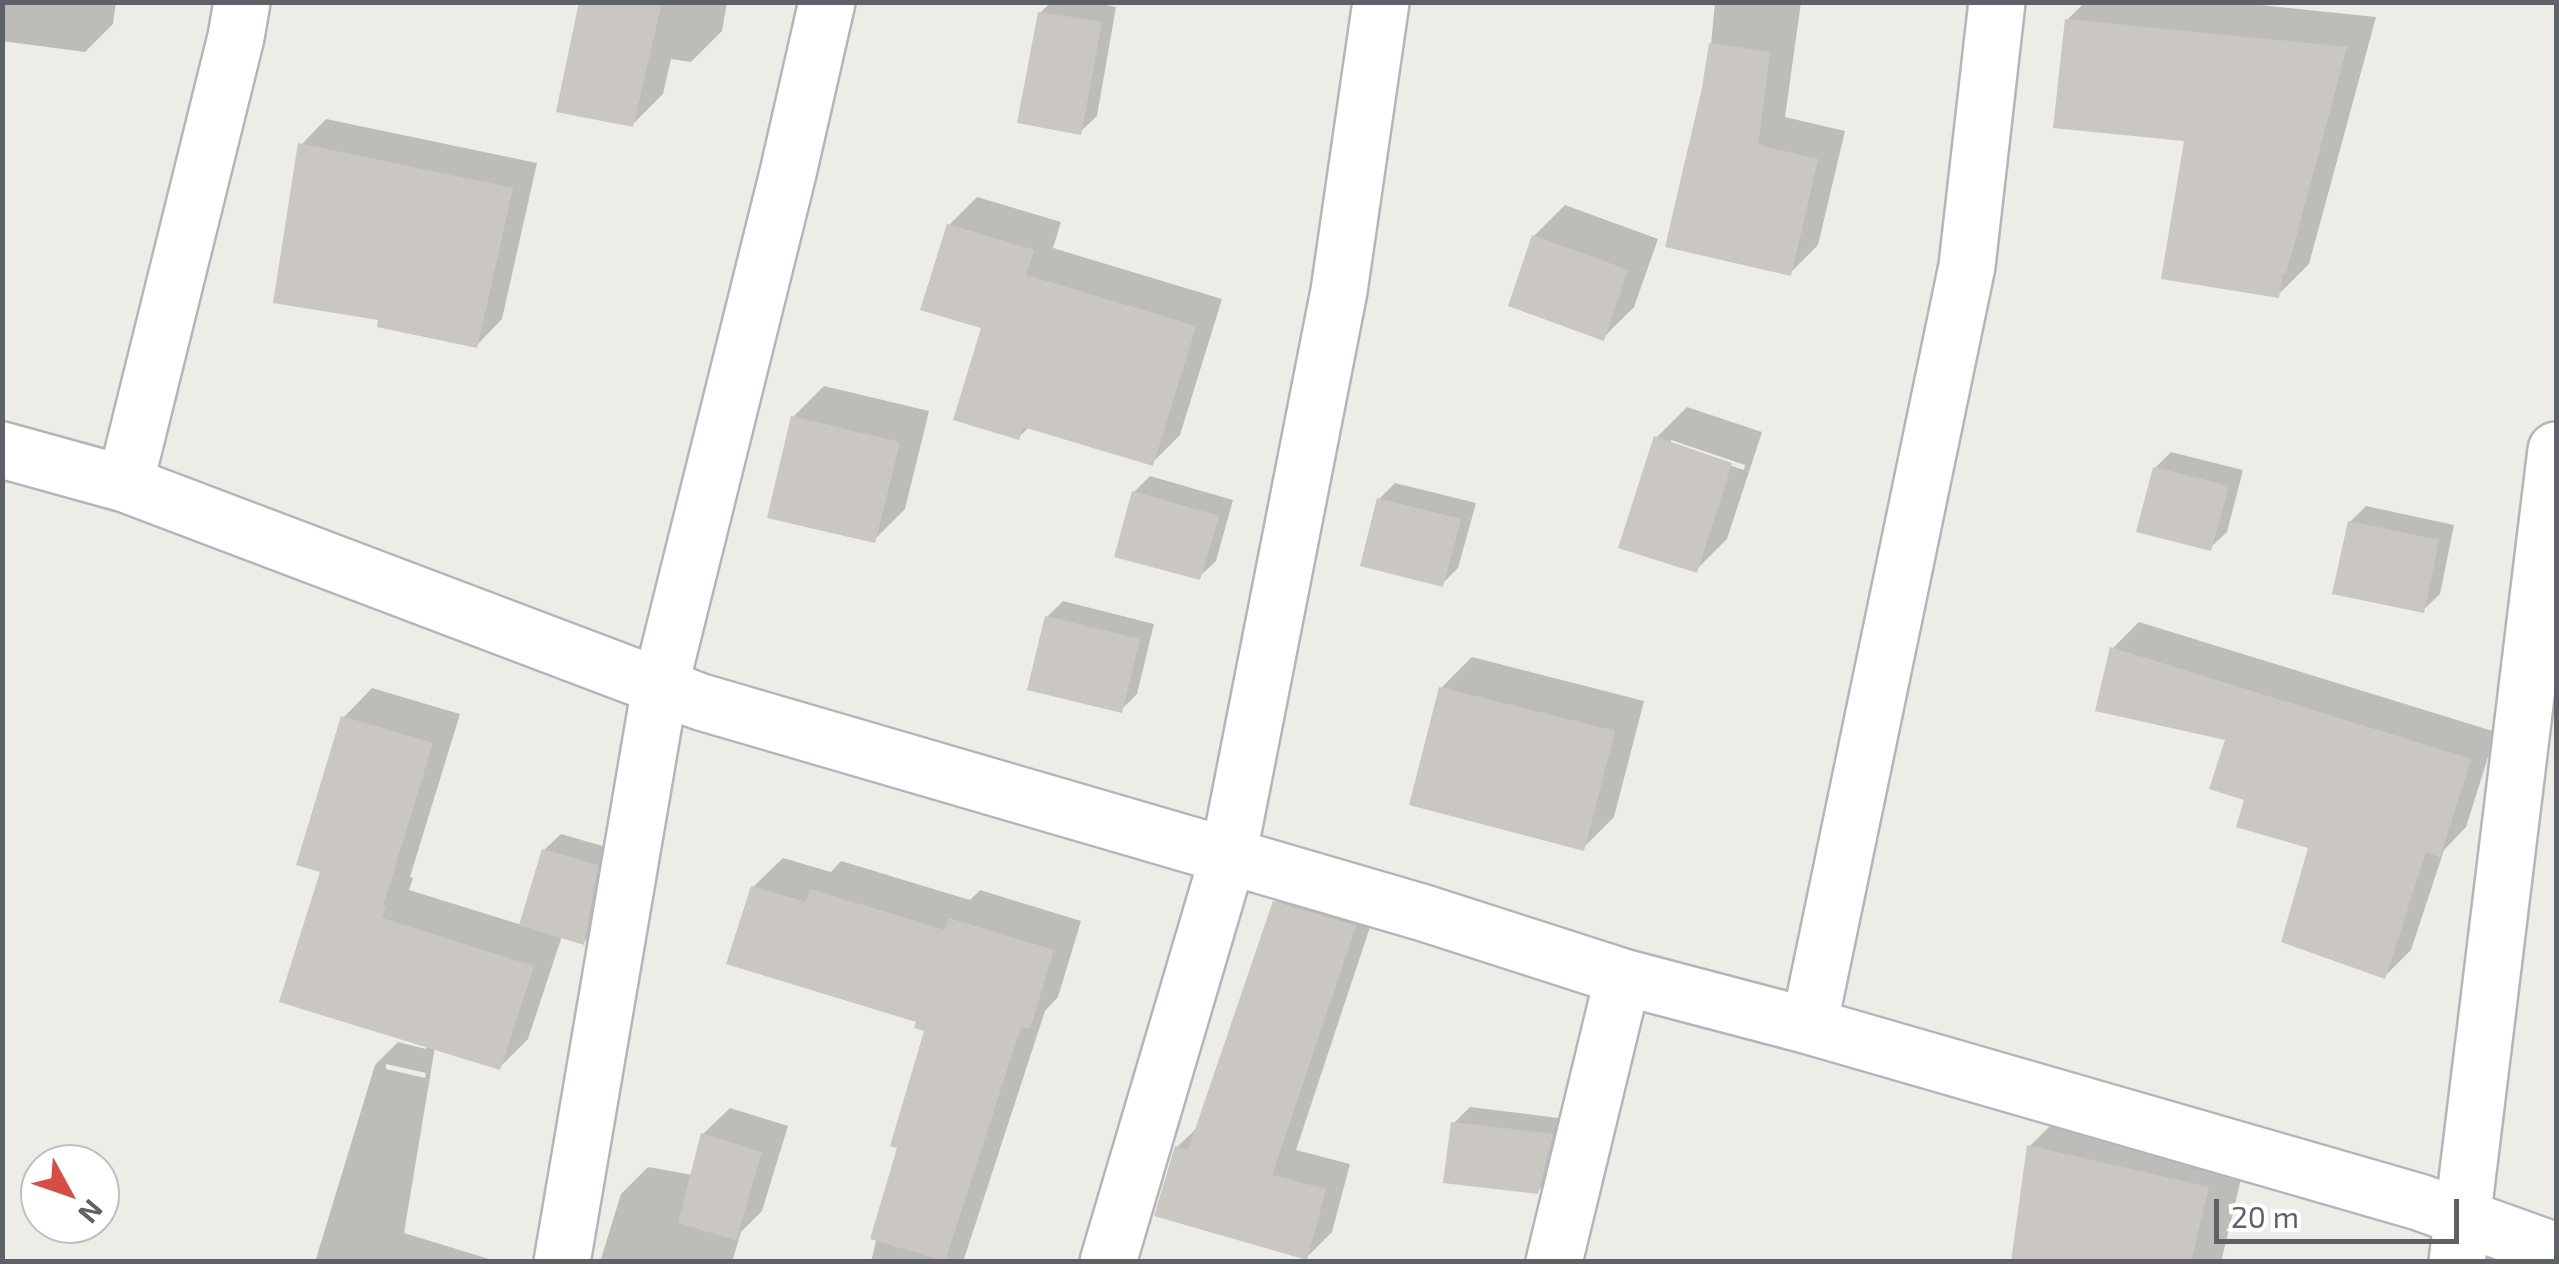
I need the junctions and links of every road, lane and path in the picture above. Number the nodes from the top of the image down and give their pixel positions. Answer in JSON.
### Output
{"nodes":[{"id":1,"x":242,"y":2,"type":"edge"},
{"id":2,"x":826,"y":2,"type":"edge"},
{"id":3,"x":1382,"y":2,"type":"edge"},
{"id":4,"x":1997,"y":2,"type":"edge"},
{"id":5,"x":2,"y":450,"type":"edge"},
{"id":6,"x":2556,"y":450,"type":"edge"},
{"id":7,"x":124,"y":484,"type":"junction"},
{"id":8,"x":660,"y":687,"type":"junction"},
{"id":9,"x":1228,"y":856,"type":"junction"},
{"id":10,"x":1622,"y":977,"type":"junction"},
{"id":11,"x":1810,"y":1026,"type":"junction"},
{"id":12,"x":2460,"y":1240,"type":"edge"},
{"id":13,"x":2556,"y":1251,"type":"edge"},
{"id":14,"x":562,"y":1262,"type":"edge"},
{"id":15,"x":1108,"y":1262,"type":"edge"},
{"id":16,"x":1554,"y":1262,"type":"edge"}],
"edges":[{"from":1,"to":7,"type":"street"},
{"from":2,"to":8,"type":"street"},
{"from":3,"to":9,"type":"street"},
{"from":4,"to":11,"type":"street"},
{"from":5,"to":7,"type":"street"},
{"from":6,"to":12,"type":"street"},
{"from":7,"to":8,"type":"street"},
{"from":8,"to":9,"type":"street"},
{"from":8,"to":14,"type":"street"},
{"from":9,"to":10,"type":"street"},
{"from":9,"to":15,"type":"street"},
{"from":10,"to":11,"type":"street"},
{"from":10,"to":16,"type":"street"},
{"from":11,"to":12,"type":"street"},
{"from":12,"to":13,"type":"street"}]}
